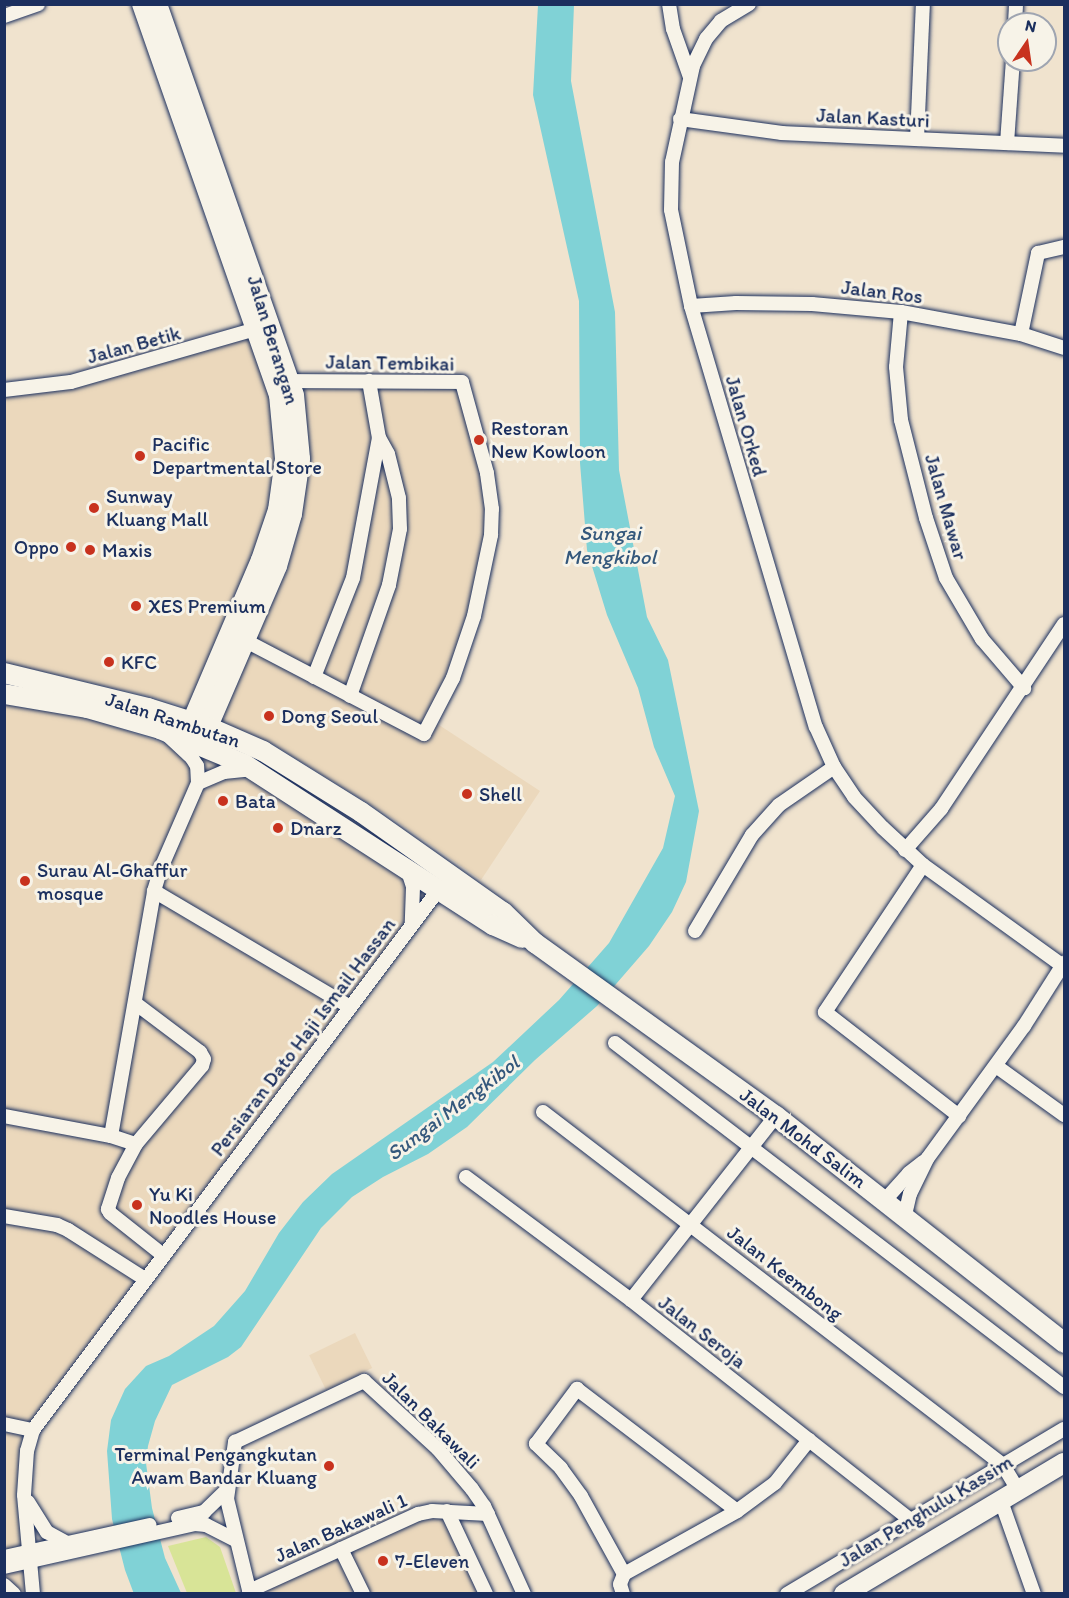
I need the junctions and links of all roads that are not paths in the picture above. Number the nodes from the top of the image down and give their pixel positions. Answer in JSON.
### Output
{"nodes":[{"id":1,"x":38,"y":4,"type":"edge"},
{"id":2,"x":142,"y":4,"type":"edge"},
{"id":3,"x":157,"y":4,"type":"edge"},
{"id":4,"x":669,"y":4,"type":"edge"},
{"id":5,"x":923,"y":4,"type":"edge"},
{"id":6,"x":741,"y":7,"type":"edge"},
{"id":7,"x":4,"y":16,"type":"edge"},
{"id":8,"x":1012,"y":72,"type":"edge"},
{"id":9,"x":690,"y":78,"type":"junction"},
{"id":10,"x":680,"y":119,"type":"junction"},
{"id":11,"x":917,"y":139,"type":"junction"},
{"id":12,"x":1007,"y":143,"type":"junction"},
{"id":13,"x":1065,"y":146,"type":"edge"},
{"id":14,"x":1065,"y":247,"type":"edge"},
{"id":15,"x":691,"y":306,"type":"junction"},
{"id":16,"x":901,"y":312,"type":"junction"},
{"id":17,"x":264,"y":327,"type":"junction"},
{"id":18,"x":1021,"y":334,"type":"junction"},
{"id":19,"x":1065,"y":348,"type":"edge"},
{"id":20,"x":281,"y":381,"type":"junction"},
{"id":21,"x":369,"y":381,"type":"junction"},
{"id":22,"x":4,"y":390,"type":"edge"},
{"id":23,"x":379,"y":438,"type":"junction"},
{"id":24,"x":1065,"y":624,"type":"edge"},
{"id":25,"x":246,"y":641,"type":"junction"},
{"id":26,"x":4,"y":673,"type":"edge"},
{"id":27,"x":314,"y":676,"type":"junction"},
{"id":28,"x":1023,"y":688,"type":"junction"},
{"id":29,"x":4,"y":694,"type":"edge"},
{"id":30,"x":350,"y":696,"type":"junction"},
{"id":31,"x":160,"y":729,"type":"junction"},
{"id":32,"x":196,"y":733,"type":"junction"},
{"id":33,"x":834,"y":767,"type":"junction"},
{"id":34,"x":251,"y":769,"type":"junction"},
{"id":35,"x":198,"y":783,"type":"junction"},
{"id":36,"x":905,"y":850,"type":"junction"},
{"id":37,"x":923,"y":866,"type":"junction"},
{"id":38,"x":406,"y":868,"type":"junction"},
{"id":39,"x":444,"y":882,"type":"junction"},
{"id":40,"x":154,"y":891,"type":"junction"},
{"id":41,"x":412,"y":925,"type":"junction"},
{"id":42,"x":695,"y":931,"type":"dead end"},
{"id":43,"x":1063,"y":970,"type":"edge"},
{"id":44,"x":135,"y":1003,"type":"junction"},
{"id":45,"x":350,"y":1007,"type":"junction"},
{"id":46,"x":615,"y":1043,"type":"dead end"},
{"id":47,"x":996,"y":1066,"type":"junction"},
{"id":48,"x":543,"y":1112,"type":"dead end"},
{"id":49,"x":1065,"y":1115,"type":"edge"},
{"id":50,"x":4,"y":1116,"type":"edge"},
{"id":51,"x":776,"y":1116,"type":"junction"},
{"id":52,"x":959,"y":1116,"type":"junction"},
{"id":53,"x":111,"y":1136,"type":"junction"},
{"id":54,"x":136,"y":1144,"type":"junction"},
{"id":55,"x":752,"y":1148,"type":"junction"},
{"id":56,"x":927,"y":1159,"type":"junction"},
{"id":57,"x":466,"y":1177,"type":"dead end"},
{"id":58,"x":885,"y":1200,"type":"junction"},
{"id":59,"x":905,"y":1215,"type":"junction"},
{"id":60,"x":4,"y":1216,"type":"edge"},
{"id":61,"x":692,"y":1226,"type":"junction"},
{"id":62,"x":163,"y":1254,"type":"junction"},
{"id":63,"x":145,"y":1279,"type":"junction"},
{"id":64,"x":631,"y":1300,"type":"junction"},
{"id":65,"x":1065,"y":1343,"type":"edge"},
{"id":66,"x":1065,"y":1387,"type":"edge"},
{"id":67,"x":4,"y":1424,"type":"edge"},
{"id":68,"x":1065,"y":1429,"type":"edge"},
{"id":69,"x":33,"y":1430,"type":"junction"},
{"id":70,"x":809,"y":1440,"type":"junction"},
{"id":71,"x":1065,"y":1463,"type":"edge"},
{"id":72,"x":1003,"y":1465,"type":"junction"},
{"id":73,"x":1018,"y":1490,"type":"junction"},
{"id":74,"x":226,"y":1491,"type":"junction"},
{"id":75,"x":24,"y":1495,"type":"junction"},
{"id":76,"x":1001,"y":1501,"type":"junction"},
{"id":77,"x":447,"y":1511,"type":"junction"},
{"id":78,"x":736,"y":1511,"type":"junction"},
{"id":79,"x":488,"y":1514,"type":"junction"},
{"id":80,"x":194,"y":1520,"type":"junction"},
{"id":81,"x":911,"y":1520,"type":"junction"},
{"id":82,"x":235,"y":1540,"type":"junction"},
{"id":83,"x":73,"y":1545,"type":"junction"},
{"id":84,"x":341,"y":1549,"type":"junction"},
{"id":85,"x":30,"y":1556,"type":"junction"},
{"id":86,"x":4,"y":1557,"type":"edge"},
{"id":87,"x":4,"y":1567,"type":"edge"},
{"id":88,"x":624,"y":1574,"type":"junction"},
{"id":89,"x":4,"y":1585,"type":"edge"},
{"id":90,"x":250,"y":1592,"type":"edge"},
{"id":91,"x":14,"y":1593,"type":"edge"},
{"id":92,"x":33,"y":1593,"type":"edge"},
{"id":93,"x":363,"y":1593,"type":"edge"},
{"id":94,"x":486,"y":1593,"type":"edge"},
{"id":95,"x":524,"y":1593,"type":"edge"},
{"id":96,"x":623,"y":1593,"type":"edge"},
{"id":97,"x":788,"y":1593,"type":"edge"},
{"id":98,"x":844,"y":1593,"type":"edge"},
{"id":99,"x":1032,"y":1593,"type":"edge"}],
"edges":[{"from":1,"to":7,"type":"street"},
{"from":2,"to":17,"type":"street","name":"Jalan Berangan"},
{"from":3,"to":17,"type":"street","name":"Jalan Berangan"},
{"from":4,"to":9,"type":"street"},
{"from":5,"to":11,"type":"street"},
{"from":6,"to":9,"type":"street","name":"Jalan Orked"},
{"from":8,"to":12,"type":"street"},
{"from":9,"to":10,"type":"street","name":"Jalan Orked"},
{"from":10,"to":11,"type":"street","name":"Jalan Kasturi"},
{"from":10,"to":15,"type":"street","name":"Jalan Orked"},
{"from":11,"to":12,"type":"street","name":"Jalan Kasturi"},
{"from":12,"to":13,"type":"street","name":"Jalan Kasturi"},
{"from":14,"to":18,"type":"street"},
{"from":15,"to":16,"type":"street","name":"Jalan Ros"},
{"from":15,"to":33,"type":"street","name":"Jalan Orked"},
{"from":16,"to":18,"type":"street","name":"Jalan Ros"},
{"from":16,"to":28,"type":"street","name":"Jalan Mawar"},
{"from":17,"to":20,"type":"street","name":"Jalan Berangan"},
{"from":17,"to":22,"type":"street","name":"Jalan Betik"},
{"from":18,"to":19,"type":"street","name":"Jalan Ros"},
{"from":20,"to":21,"type":"street","name":"Jalan Tembikai"},
{"from":20,"to":25,"type":"street","name":"Jalan Berangan"},
{"from":20,"to":32,"type":"street","name":"Jalan Berangan"},
{"from":21,"to":23,"type":"street"},
{"from":21,"to":30,"type":"street","name":"Jalan Tembikai"},
{"from":23,"to":27,"type":"street"},
{"from":23,"to":30,"type":"street"},
{"from":24,"to":28,"type":"street"},
{"from":25,"to":27,"type":"street"},
{"from":25,"to":32,"type":"street","name":"Jalan Berangan"},
{"from":26,"to":32,"type":"street","name":"Jalan Rambutan"},
{"from":27,"to":30,"type":"street"},
{"from":28,"to":36,"type":"street"},
{"from":29,"to":31,"type":"street","name":"Jalan Rambutan"},
{"from":31,"to":32,"type":"street","name":"Jalan Rambutan"},
{"from":31,"to":35,"type":"street"},
{"from":32,"to":34,"type":"street","name":"Jalan Rambutan"},
{"from":32,"to":39,"type":"street","name":"Jalan Rambutan"},
{"from":33,"to":36,"type":"street","name":"Jalan Orked"},
{"from":33,"to":42,"type":"street"},
{"from":34,"to":35,"type":"street"},
{"from":34,"to":38,"type":"street","name":"Jalan Rambutan"},
{"from":35,"to":40,"type":"street"},
{"from":36,"to":37,"type":"street","name":"Jalan Orked"},
{"from":37,"to":43,"type":"street","name":"Jalan Orked"},
{"from":37,"to":52,"type":"street"},
{"from":38,"to":39,"type":"street","name":"Jalan Rambutan"},
{"from":38,"to":41,"type":"street"},
{"from":39,"to":41,"type":"street","name":"Persiaran Dato Haji Ismail Hassan"},
{"from":39,"to":51,"type":"street","name":"Jalan Mohd Salim"},
{"from":40,"to":44,"type":"street"},
{"from":40,"to":45,"type":"street"},
{"from":41,"to":45,"type":"street","name":"Persiaran Dato Haji Ismail Hassan"},
{"from":43,"to":47,"type":"street"},
{"from":44,"to":53,"type":"street"},
{"from":44,"to":54,"type":"street"},
{"from":45,"to":62,"type":"street","name":"Persiaran Dato Haji Ismail Hassan"},
{"from":46,"to":55,"type":"street","name":"Jalan Mohd Salim"},
{"from":47,"to":49,"type":"street"},
{"from":47,"to":52,"type":"street"},
{"from":48,"to":61,"type":"street","name":"Jalan Keembong"},
{"from":50,"to":53,"type":"street"},
{"from":51,"to":55,"type":"street"},
{"from":51,"to":58,"type":"street","name":"Jalan Mohd Salim"},
{"from":52,"to":56,"type":"street"},
{"from":53,"to":54,"type":"street"},
{"from":54,"to":62,"type":"street"},
{"from":55,"to":61,"type":"street"},
{"from":55,"to":66,"type":"street","name":"Jalan Mohd Salim"},
{"from":56,"to":58,"type":"street"},
{"from":56,"to":59,"type":"street"},
{"from":57,"to":64,"type":"street","name":"Jalan Seroja"},
{"from":58,"to":59,"type":"street","name":"Jalan Mohd Salim"},
{"from":59,"to":65,"type":"street","name":"Jalan Mohd Salim"},
{"from":60,"to":63,"type":"street"},
{"from":61,"to":64,"type":"street"},
{"from":61,"to":72,"type":"street","name":"Jalan Keembong"},
{"from":62,"to":63,"type":"street","name":"Persiaran Dato Haji Ismail Hassan"},
{"from":63,"to":69,"type":"street","name":"Persiaran Dato Haji Ismail Hassan"},
{"from":64,"to":70,"type":"street","name":"Jalan Seroja"},
{"from":67,"to":69,"type":"street"},
{"from":68,"to":72,"type":"street","name":"Jalan Penghulu Kassim"},
{"from":69,"to":75,"type":"street","name":"Persiaran Dato Haji Ismail Hassan"},
{"from":70,"to":78,"type":"street"},
{"from":70,"to":81,"type":"street","name":"Jalan Seroja"},
{"from":71,"to":73,"type":"street","name":"Jalan Penghulu Kassim"},
{"from":72,"to":73,"type":"street"},
{"from":72,"to":81,"type":"street","name":"Jalan Penghulu Kassim"},
{"from":73,"to":76,"type":"street","name":"Jalan Penghulu Kassim"},
{"from":74,"to":79,"type":"street","name":"Jalan Bakawali"},
{"from":74,"to":80,"type":"street"},
{"from":74,"to":82,"type":"street","name":"Jalan Bakawali"},
{"from":75,"to":83,"type":"street"},
{"from":75,"to":85,"type":"street","name":"Persiaran Dato Haji Ismail Hassan"},
{"from":76,"to":98,"type":"street","name":"Jalan Penghulu Kassim"},
{"from":76,"to":99,"type":"street"},
{"from":77,"to":79,"type":"street","name":"Jalan Bakawali 1"},
{"from":77,"to":84,"type":"street","name":"Jalan Bakawali 1"},
{"from":77,"to":94,"type":"street"},
{"from":78,"to":88,"type":"street"},
{"from":78,"to":88,"type":"street"},
{"from":79,"to":95,"type":"street","name":"Jalan Bakawali"},
{"from":80,"to":82,"type":"street"},
{"from":80,"to":83,"type":"street"},
{"from":81,"to":97,"type":"street","name":"Jalan Penghulu Kassim"},
{"from":82,"to":90,"type":"street","name":"Jalan Bakawali"},
{"from":83,"to":85,"type":"street"},
{"from":84,"to":90,"type":"street","name":"Jalan Bakawali 1"},
{"from":84,"to":93,"type":"street"},
{"from":85,"to":86,"type":"street"},
{"from":85,"to":87,"type":"street"},
{"from":85,"to":92,"type":"street","name":"Persiaran Dato Haji Ismail Hassan"},
{"from":88,"to":96,"type":"street"},
{"from":89,"to":91,"type":"street"}]}
